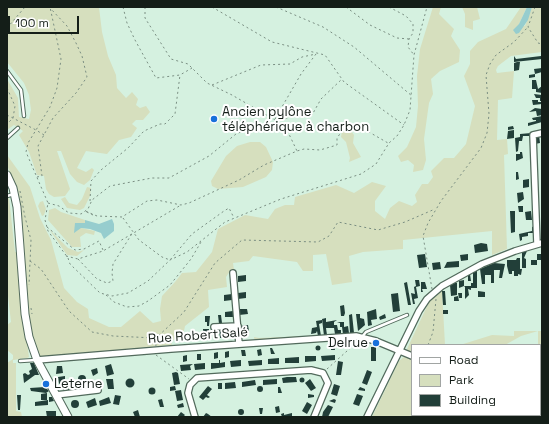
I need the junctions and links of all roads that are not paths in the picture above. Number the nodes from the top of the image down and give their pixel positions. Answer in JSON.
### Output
{"nodes":[{"id":1,"x":7,"y":71,"type":"edge"},
{"id":2,"x":24,"y":116,"type":"dead end"},
{"id":3,"x":18,"y":128,"type":"dead end"},
{"id":4,"x":542,"y":133,"type":"edge"},
{"id":5,"x":7,"y":138,"type":"edge"},
{"id":6,"x":7,"y":175,"type":"edge"},
{"id":7,"x":11,"y":193,"type":"edge"},
{"id":8,"x":540,"y":243,"type":"edge"},
{"id":9,"x":233,"y":273,"type":"dead end"},
{"id":10,"x":407,"y":315,"type":"dead end"},
{"id":11,"x":238,"y":326,"type":"junction"},
{"id":12,"x":214,"y":327,"type":"dead end"},
{"id":13,"x":361,"y":337,"type":"junction"},
{"id":14,"x":239,"y":344,"type":"junction"},
{"id":15,"x":399,"y":350,"type":"junction"},
{"id":16,"x":411,"y":356,"type":"edge"},
{"id":17,"x":37,"y":360,"type":"junction"},
{"id":18,"x":20,"y":361,"type":"dead end"},
{"id":19,"x":98,"y":390,"type":"dead end"},
{"id":20,"x":56,"y":395,"type":"junction"},
{"id":21,"x":68,"y":417,"type":"edge"},
{"id":22,"x":195,"y":417,"type":"edge"},
{"id":23,"x":314,"y":417,"type":"edge"},
{"id":24,"x":367,"y":417,"type":"edge"}],
"edges":[{"from":1,"to":2,"type":"lane"},
{"from":3,"to":5,"type":"lane"},
{"from":4,"to":8,"type":"street"},
{"from":6,"to":7,"type":"street"},
{"from":7,"to":17,"type":"street"},
{"from":8,"to":15,"type":"street"},
{"from":9,"to":11,"type":"street"},
{"from":10,"to":13,"type":"lane","name":"Rue Robert Salé"},
{"from":11,"to":12,"type":"street"},
{"from":11,"to":14,"type":"street"},
{"from":13,"to":14,"type":"street","name":"Rue Robert Salé"},
{"from":13,"to":15,"type":"street","name":"Rue Robert Salé"},
{"from":14,"to":17,"type":"street","name":"Rue Robert Salé"},
{"from":15,"to":16,"type":"street","name":"Rue Robert Salé"},
{"from":15,"to":24,"type":"street"},
{"from":17,"to":18,"type":"lane"},
{"from":17,"to":20,"type":"street"},
{"from":19,"to":20,"type":"street"},
{"from":20,"to":21,"type":"street"},
{"from":22,"to":23,"type":"street"}]}
